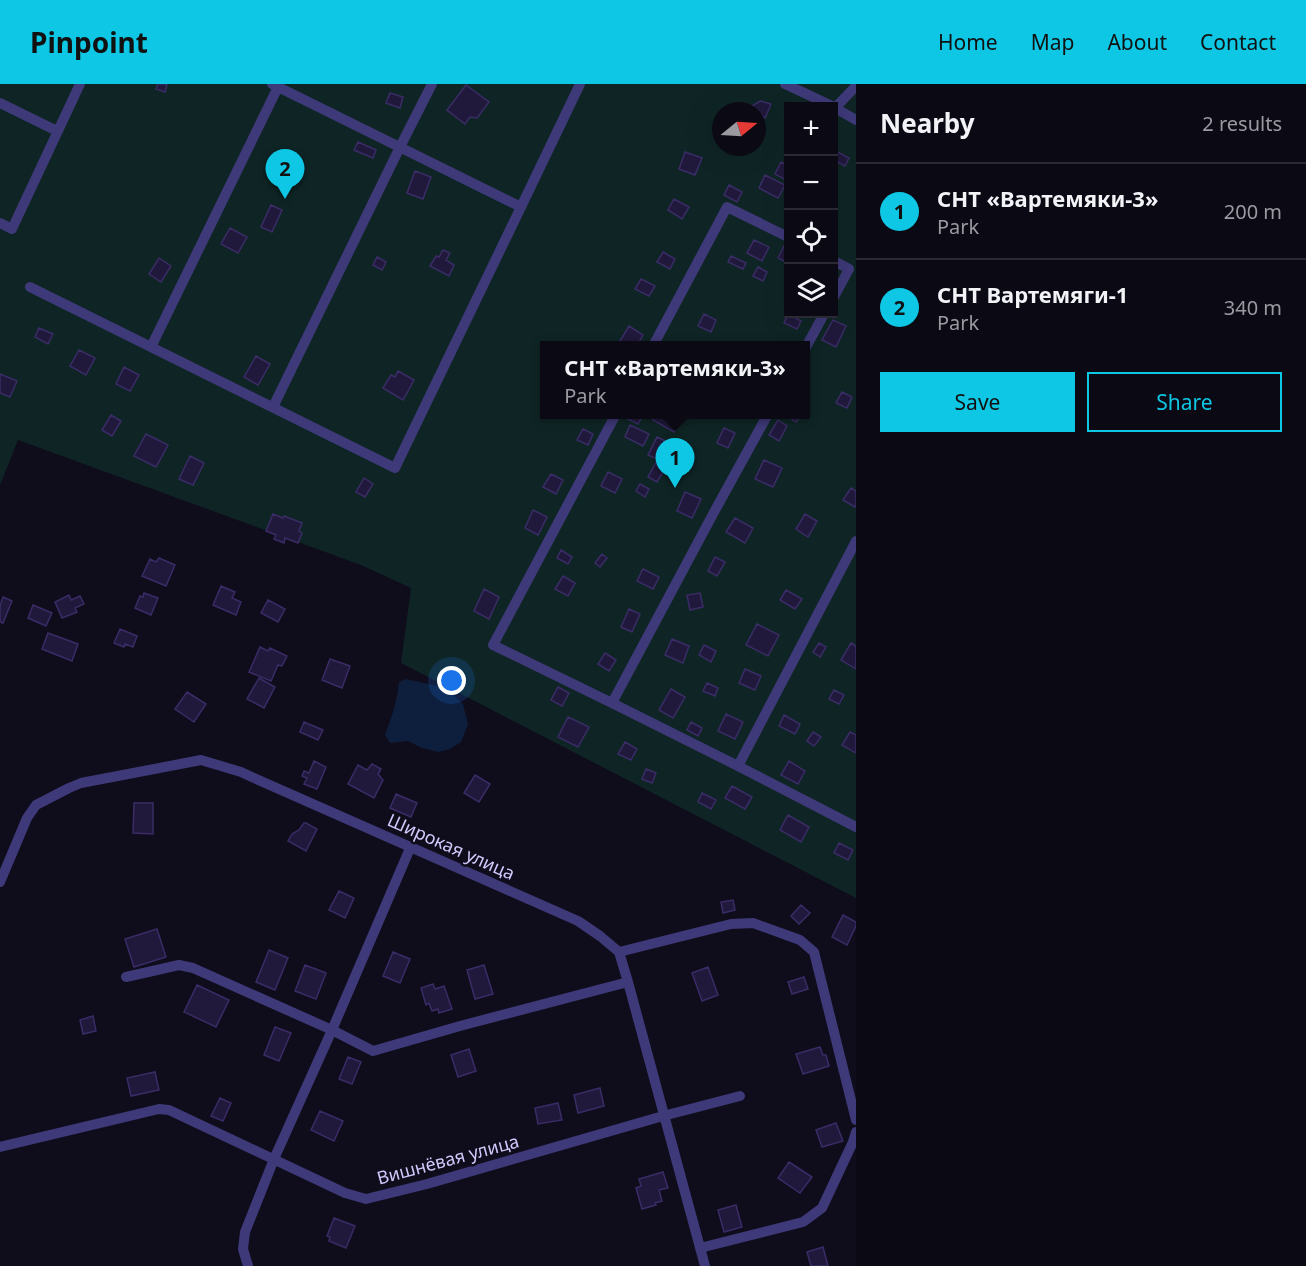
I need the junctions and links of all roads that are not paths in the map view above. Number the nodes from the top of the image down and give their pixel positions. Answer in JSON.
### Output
{"nodes":[{"id":1,"x":80,"y":84,"type":"edge"},
{"id":2,"x":432,"y":84,"type":"edge"},
{"id":3,"x":580,"y":84,"type":"edge"},
{"id":4,"x":785,"y":84,"type":"edge"},
{"id":5,"x":275,"y":86,"type":"edge"},
{"id":6,"x":856,"y":86,"type":"edge"},
{"id":7,"x":823,"y":102,"type":"edge"},
{"id":8,"x":0,"y":103,"type":"edge"},
{"id":9,"x":838,"y":103,"type":"edge"},
{"id":10,"x":838,"y":109,"type":"edge"},
{"id":11,"x":856,"y":120,"type":"edge"},
{"id":12,"x":57,"y":131,"type":"junction"},
{"id":13,"x":400,"y":147,"type":"junction"},
{"id":14,"x":521,"y":207,"type":"junction"},
{"id":15,"x":0,"y":223,"type":"edge"},
{"id":16,"x":784,"y":235,"type":"edge"},
{"id":17,"x":838,"y":263,"type":"edge"},
{"id":18,"x":853,"y":271,"type":"edge"},
{"id":19,"x":30,"y":287,"type":"dead end"},
{"id":20,"x":838,"y":292,"type":"edge"},
{"id":21,"x":822,"y":318,"type":"edge"},
{"id":22,"x":655,"y":341,"type":"edge"},
{"id":23,"x":809,"y":341,"type":"edge"},
{"id":24,"x":151,"y":347,"type":"junction"},
{"id":25,"x":273,"y":407,"type":"junction"},
{"id":26,"x":613,"y":419,"type":"edge"},
{"id":27,"x":765,"y":419,"type":"edge"},
{"id":28,"x":856,"y":541,"type":"edge"},
{"id":29,"x":612,"y":703,"type":"junction"},
{"id":30,"x":738,"y":766,"type":"junction"},
{"id":31,"x":856,"y":827,"type":"edge"},
{"id":32,"x":411,"y":846,"type":"junction"},
{"id":33,"x":0,"y":882,"type":"edge"},
{"id":34,"x":618,"y":952,"type":"junction"},
{"id":35,"x":126,"y":977,"type":"dead end"},
{"id":36,"x":628,"y":982,"type":"junction"},
{"id":37,"x":332,"y":1030,"type":"junction"},
{"id":38,"x":740,"y":1096,"type":"dead end"},
{"id":39,"x":663,"y":1116,"type":"junction"},
{"id":40,"x":856,"y":1120,"type":"edge"},
{"id":41,"x":856,"y":1132,"type":"edge"},
{"id":42,"x":0,"y":1147,"type":"edge"},
{"id":43,"x":274,"y":1159,"type":"junction"},
{"id":44,"x":700,"y":1248,"type":"junction"},
{"id":45,"x":248,"y":1266,"type":"edge"},
{"id":46,"x":705,"y":1266,"type":"edge"}],
"edges":[{"from":1,"to":12,"type":"street"},
{"from":2,"to":13,"type":"street"},
{"from":3,"to":14,"type":"street"},
{"from":4,"to":7,"type":"street"},
{"from":5,"to":13,"type":"street"},
{"from":5,"to":24,"type":"street"},
{"from":6,"to":9,"type":"street"},
{"from":8,"to":12,"type":"street"},
{"from":10,"to":11,"type":"street"},
{"from":12,"to":15,"type":"street"},
{"from":13,"to":14,"type":"street"},
{"from":13,"to":25,"type":"street"},
{"from":14,"to":25,"type":"street"},
{"from":16,"to":22,"type":"street"},
{"from":17,"to":18,"type":"street"},
{"from":18,"to":20,"type":"street"},
{"from":19,"to":24,"type":"street"},
{"from":21,"to":23,"type":"street"},
{"from":24,"to":25,"type":"street"},
{"from":26,"to":29,"type":"street"},
{"from":27,"to":29,"type":"street"},
{"from":28,"to":30,"type":"street"},
{"from":29,"to":30,"type":"street"},
{"from":30,"to":31,"type":"street"},
{"from":32,"to":33,"type":"street","name":"Широкая улица"},
{"from":32,"to":34,"type":"street","name":"Широкая улица"},
{"from":32,"to":37,"type":"street"},
{"from":34,"to":36,"type":"street"},
{"from":34,"to":40,"type":"street"},
{"from":35,"to":37,"type":"street"},
{"from":36,"to":37,"type":"street"},
{"from":36,"to":39,"type":"street"},
{"from":37,"to":43,"type":"street"},
{"from":38,"to":39,"type":"street","name":"Вишнёвая улица"},
{"from":39,"to":43,"type":"street","name":"Вишнёвая улица"},
{"from":39,"to":44,"type":"street"},
{"from":41,"to":44,"type":"street"},
{"from":42,"to":43,"type":"street","name":"Вишнёвая улица"},
{"from":43,"to":45,"type":"street"},
{"from":44,"to":46,"type":"street"}]}
